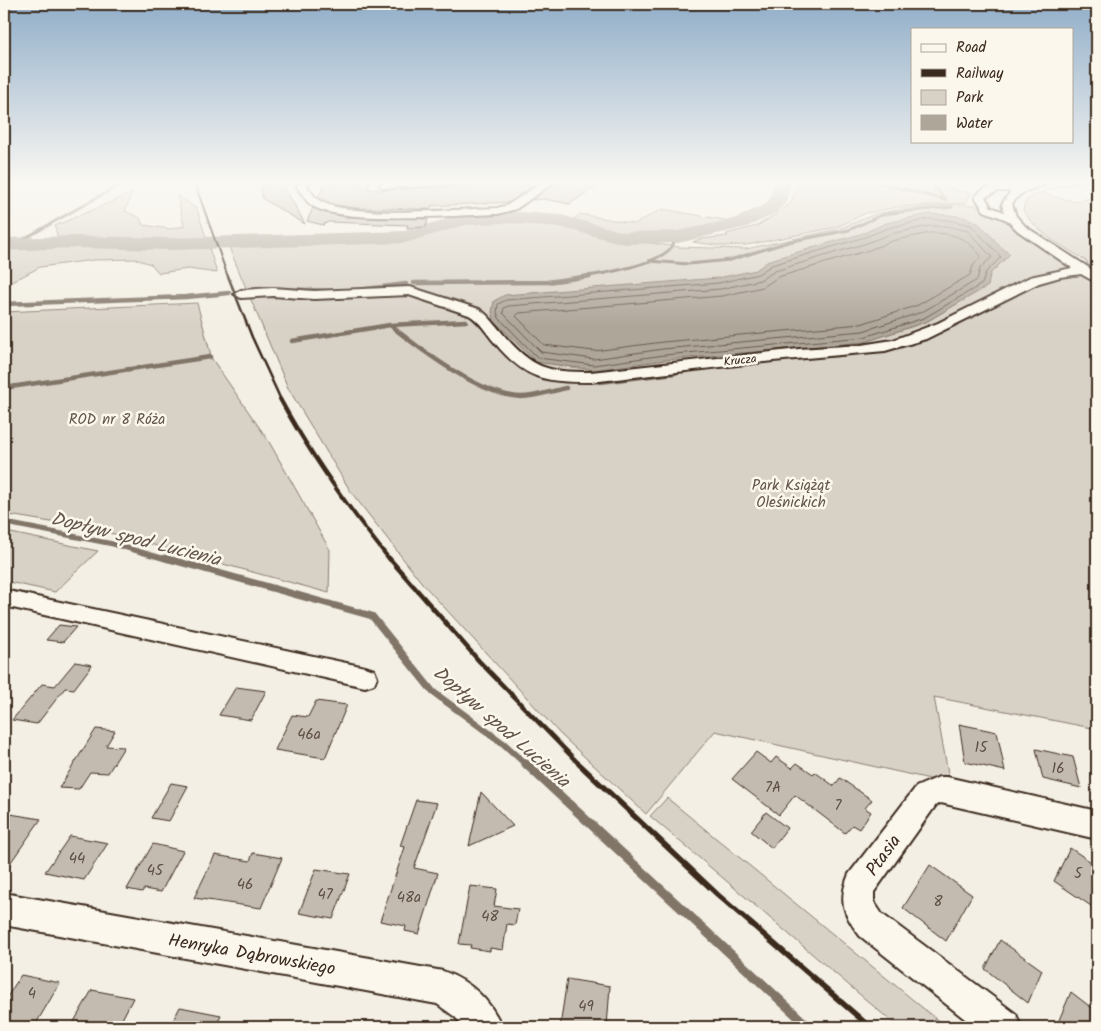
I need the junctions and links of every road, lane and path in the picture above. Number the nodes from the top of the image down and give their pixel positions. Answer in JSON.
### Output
{"nodes":[{"id":1,"x":1024,"y":229,"type":"edge"},
{"id":2,"x":1083,"y":270,"type":"junction"},
{"id":3,"x":1097,"y":279,"type":"edge"},
{"id":4,"x":241,"y":294,"type":"dead end"},
{"id":5,"x":4,"y":598,"type":"edge"},
{"id":6,"x":365,"y":677,"type":"dead end"},
{"id":7,"x":1097,"y":825,"type":"edge"},
{"id":8,"x":4,"y":909,"type":"edge"},
{"id":9,"x":484,"y":1027,"type":"edge"},
{"id":10,"x":1003,"y":1027,"type":"edge"}],
"edges":[{"from":1,"to":2,"type":"street"},
{"from":2,"to":3,"type":"street"},
{"from":2,"to":4,"type":"street","name":"Krucza"},
{"from":5,"to":6,"type":"street"},
{"from":7,"to":10,"type":"street","name":"Ptasia"},
{"from":8,"to":9,"type":"street","name":"Henryka Dąbrowskiego"}]}
